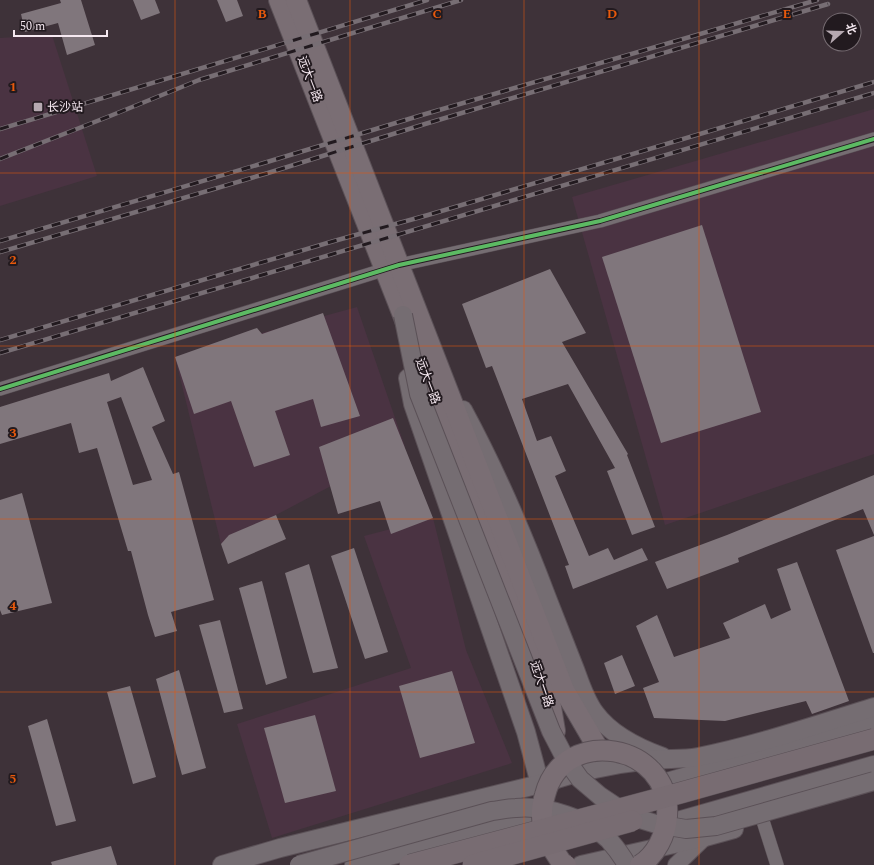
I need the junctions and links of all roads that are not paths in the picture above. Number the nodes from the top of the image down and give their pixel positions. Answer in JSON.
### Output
{"nodes":[{"id":1,"x":279,"y":0,"type":"edge"},
{"id":2,"x":296,"y":0,"type":"edge"},
{"id":3,"x":874,"y":139,"type":"edge"},
{"id":4,"x":391,"y":271,"type":"junction"},
{"id":5,"x":403,"y":315,"type":"junction"},
{"id":6,"x":438,"y":364,"type":"junction"},
{"id":7,"x":0,"y":389,"type":"edge"},
{"id":8,"x":874,"y":707,"type":"edge"},
{"id":9,"x":874,"y":722,"type":"edge"},
{"id":10,"x":874,"y":739,"type":"edge"},
{"id":11,"x":599,"y":750,"type":"junction"},
{"id":12,"x":874,"y":753,"type":"edge"},
{"id":13,"x":665,"y":758,"type":"junction"},
{"id":14,"x":874,"y":765,"type":"edge"},
{"id":15,"x":561,"y":767,"type":"junction"},
{"id":16,"x":874,"y":781,"type":"edge"},
{"id":17,"x":540,"y":784,"type":"junction"},
{"id":18,"x":660,"y":784,"type":"junction"},
{"id":19,"x":874,"y":790,"type":"edge"},
{"id":20,"x":542,"y":817,"type":"junction"},
{"id":21,"x":763,"y":821,"type":"junction"},
{"id":22,"x":666,"y":824,"type":"junction"},
{"id":23,"x":705,"y":837,"type":"junction"},
{"id":24,"x":222,"y":865,"type":"edge"},
{"id":25,"x":299,"y":865,"type":"edge"},
{"id":26,"x":354,"y":865,"type":"edge"},
{"id":27,"x":410,"y":865,"type":"edge"},
{"id":28,"x":472,"y":865,"type":"edge"},
{"id":29,"x":566,"y":865,"type":"edge"},
{"id":30,"x":581,"y":865,"type":"edge"},
{"id":31,"x":638,"y":865,"type":"edge"},
{"id":32,"x":676,"y":865,"type":"edge"},
{"id":33,"x":777,"y":865,"type":"edge"}],
"edges":[{"from":1,"to":4,"type":"main road","name":"远大一路"},
{"from":2,"to":4,"type":"main road","name":"远大一路"},
{"from":3,"to":4,"type":"street"},
{"from":4,"to":5,"type":"main road","name":"远大一路"},
{"from":4,"to":6,"type":"main road","name":"远大一路"},
{"from":4,"to":7,"type":"street"},
{"from":4,"to":17,"type":"main road"},
{"from":5,"to":15,"type":"main road","name":"远大一路","bridge":true},
{"from":5,"to":16,"type":"main road","bridge":true},
{"from":6,"to":11,"type":"main road","name":"远大一路"},
{"from":6,"to":13,"type":"main road"},
{"from":8,"to":13,"type":"main road"},
{"from":9,"to":18,"type":"main road"},
{"from":10,"to":27,"type":"highway","bridge":true},
{"from":11,"to":15,"type":"main road","bridge":true},
{"from":11,"to":18,"type":"main road","bridge":true},
{"from":12,"to":28,"type":"highway","bridge":true},
{"from":13,"to":17,"type":"main road"},
{"from":14,"to":22,"type":"main road"},
{"from":15,"to":20,"type":"main road","bridge":true},
{"from":17,"to":24,"type":"main road"},
{"from":18,"to":22,"type":"main road","bridge":true},
{"from":19,"to":21,"type":"main road"},
{"from":20,"to":26,"type":"main road"},
{"from":20,"to":29,"type":"main road","bridge":true},
{"from":21,"to":23,"type":"main road"},
{"from":21,"to":33,"type":"street"},
{"from":22,"to":31,"type":"main road","bridge":true},
{"from":23,"to":30,"type":"main road"},
{"from":23,"to":32,"type":"street"},
{"from":25,"to":31,"type":"main road","bridge":true}]}
